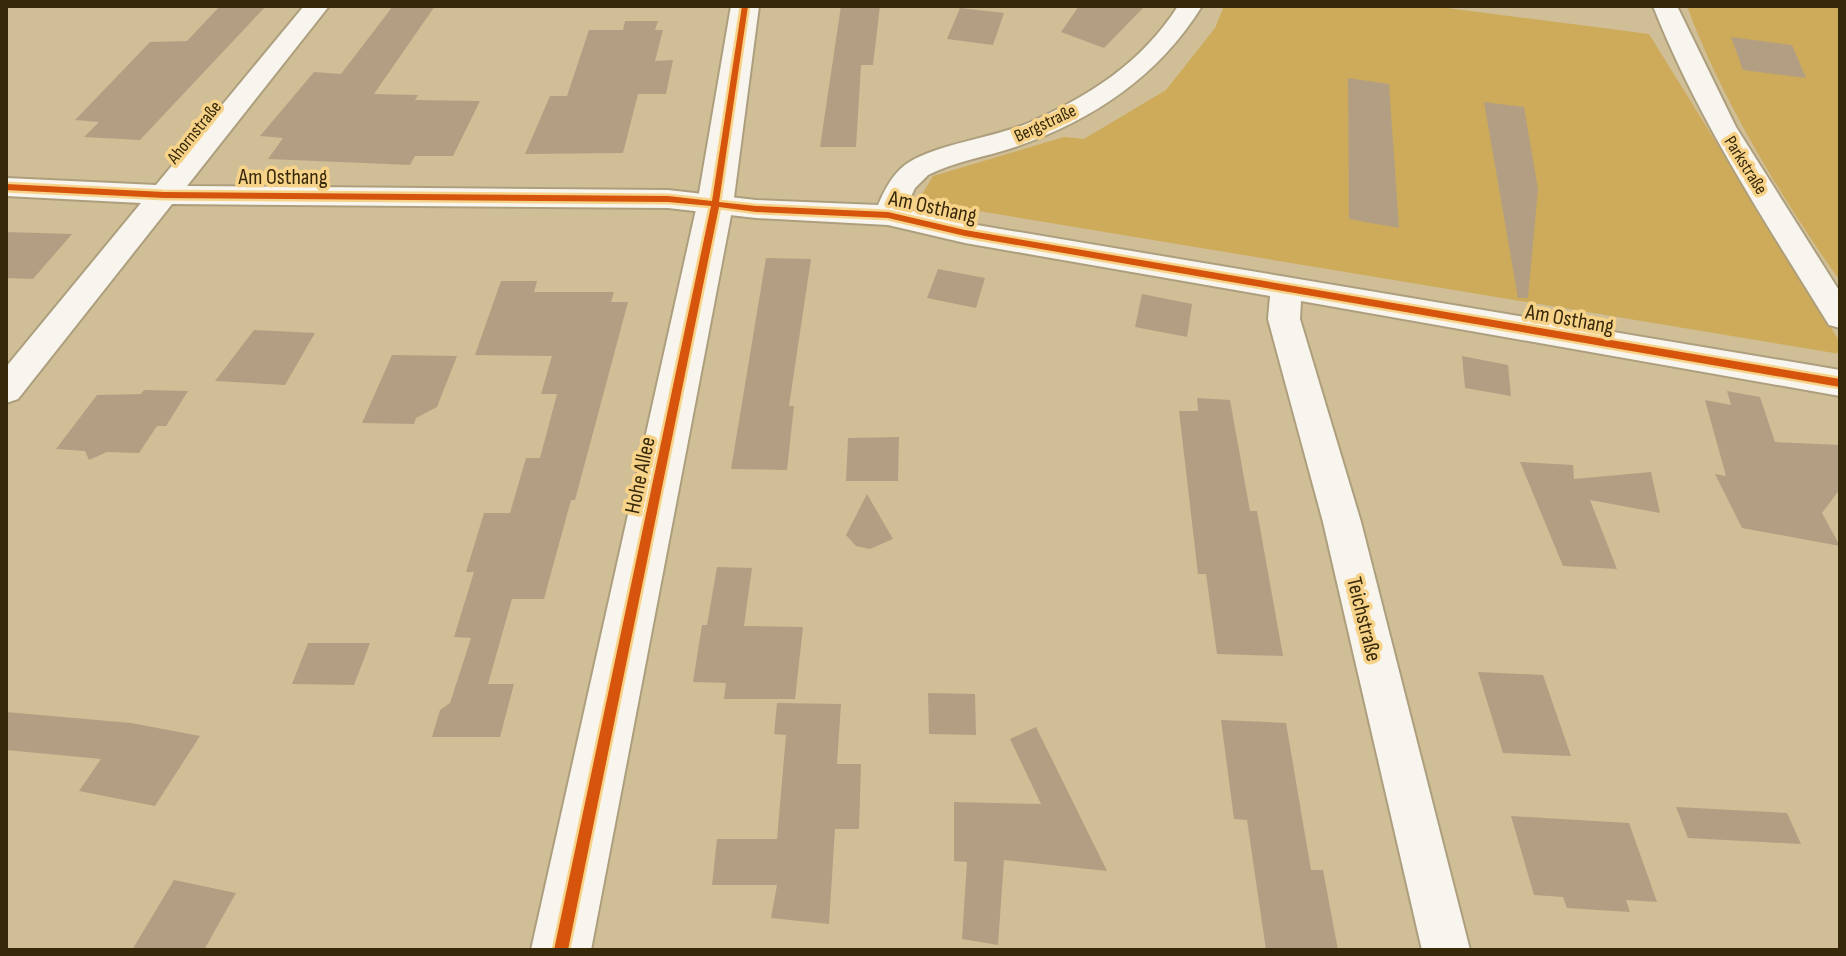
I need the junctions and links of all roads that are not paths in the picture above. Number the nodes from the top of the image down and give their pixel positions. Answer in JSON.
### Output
{"nodes":[{"id":1,"x":317,"y":6,"type":"edge"},
{"id":2,"x":745,"y":6,"type":"edge"},
{"id":3,"x":1190,"y":6,"type":"edge"},
{"id":4,"x":1665,"y":6,"type":"edge"},
{"id":5,"x":6,"y":187,"type":"edge"},
{"id":6,"x":164,"y":195,"type":"junction"},
{"id":7,"x":715,"y":205,"type":"junction"},
{"id":8,"x":888,"y":215,"type":"junction"},
{"id":9,"x":1286,"y":290,"type":"junction"},
{"id":10,"x":1840,"y":317,"type":"edge"},
{"id":11,"x":1840,"y":383,"type":"edge"},
{"id":12,"x":6,"y":390,"type":"edge"},
{"id":13,"x":561,"y":950,"type":"edge"},
{"id":14,"x":1446,"y":950,"type":"edge"}],
"edges":[{"from":1,"to":6,"type":"street","name":"Ahornstraße"},
{"from":2,"to":7,"type":"street","name":"Hohe Allee"},
{"from":3,"to":8,"type":"street","name":"Bergstraße"},
{"from":4,"to":10,"type":"street","name":"Parkstraße"},
{"from":5,"to":6,"type":"street","name":"Am Osthang"},
{"from":6,"to":7,"type":"street","name":"Am Osthang"},
{"from":6,"to":12,"type":"street","name":"Ahornstraße"},
{"from":7,"to":8,"type":"street","name":"Am Osthang"},
{"from":7,"to":13,"type":"street","name":"Hohe Allee"},
{"from":8,"to":9,"type":"street","name":"Am Osthang"},
{"from":9,"to":11,"type":"street","name":"Am Osthang"},
{"from":9,"to":14,"type":"street","name":"Teichstraße"}]}
